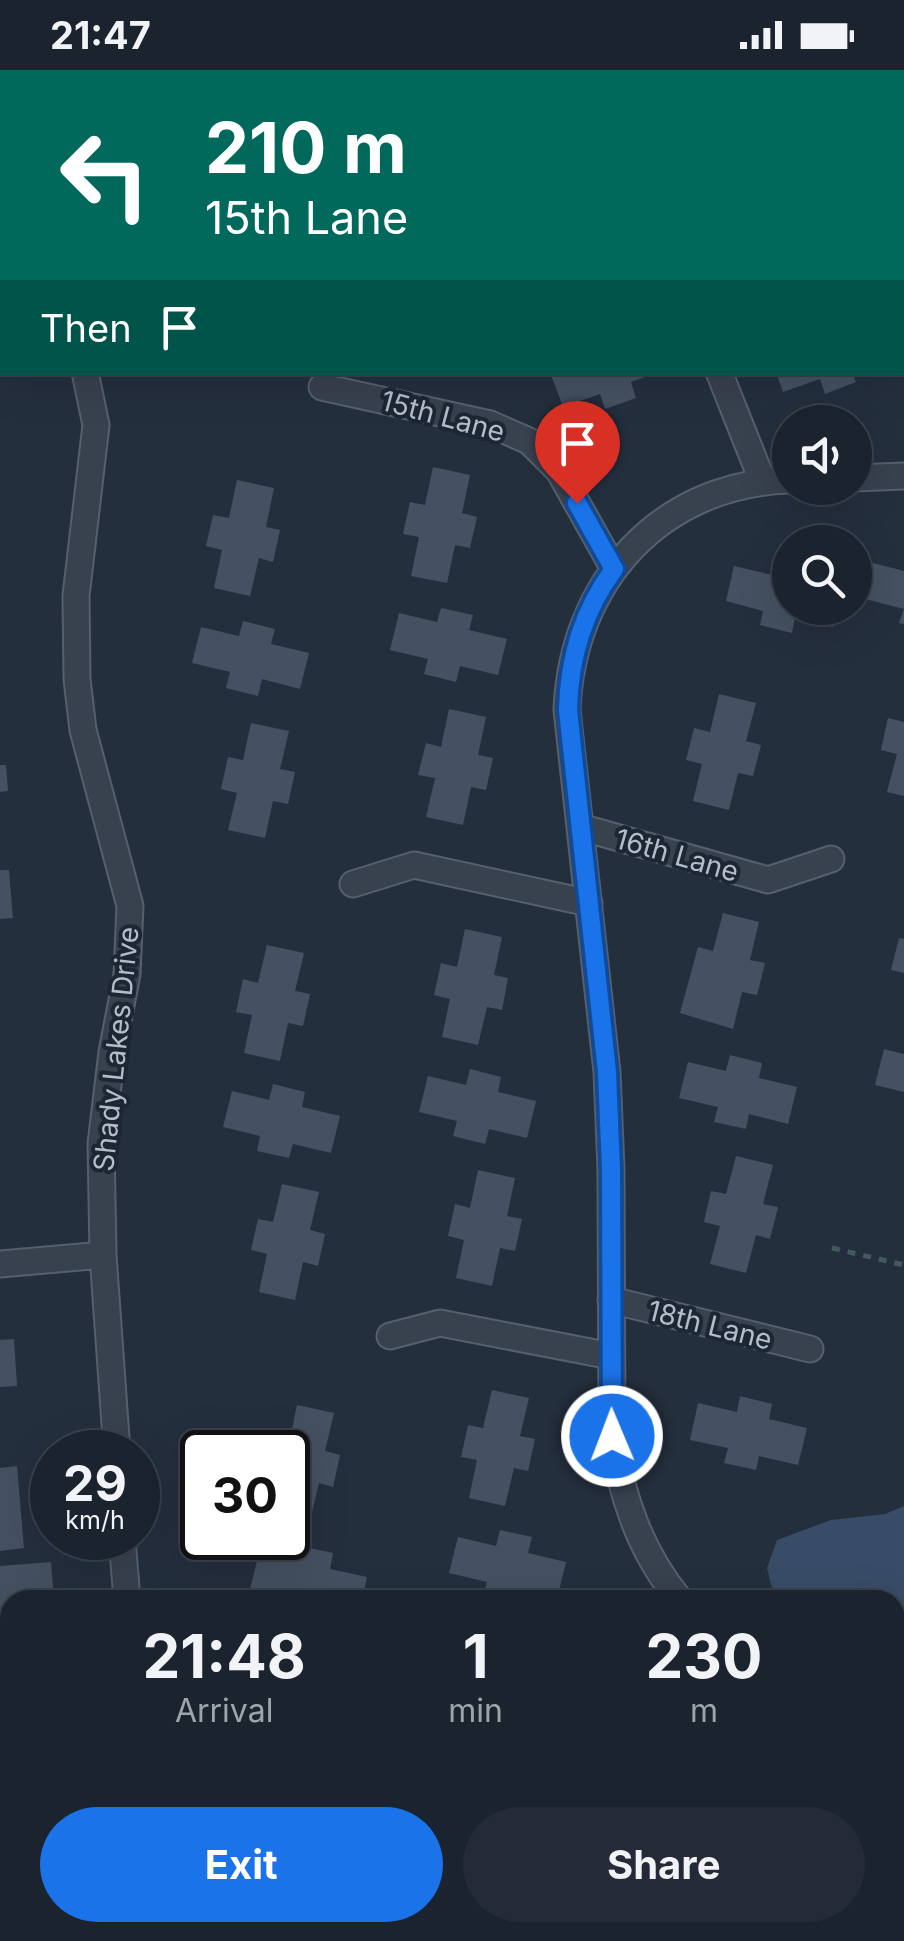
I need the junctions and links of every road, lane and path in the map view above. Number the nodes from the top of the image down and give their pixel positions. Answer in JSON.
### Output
{"nodes":[{"id":1,"x":86,"y":375,"type":"edge"},
{"id":2,"x":720,"y":375,"type":"edge"},
{"id":3,"x":322,"y":387,"type":"dead end"},
{"id":4,"x":904,"y":476,"type":"edge"},
{"id":5,"x":872,"y":477,"type":"edge"},
{"id":6,"x":762,"y":480,"type":"junction"},
{"id":7,"x":772,"y":480,"type":"edge"},
{"id":8,"x":614,"y":569,"type":"junction"},
{"id":9,"x":580,"y":827,"type":"junction"},
{"id":10,"x":831,"y":859,"type":"dead end"},
{"id":11,"x":353,"y":884,"type":"dead end"},
{"id":12,"x":589,"y":902,"type":"junction"},
{"id":13,"x":832,"y":1248,"type":"dead end"},
{"id":14,"x":104,"y":1255,"type":"junction"},
{"id":15,"x":0,"y":1264,"type":"edge"},
{"id":16,"x":904,"y":1265,"type":"edge"},
{"id":17,"x":611,"y":1300,"type":"junction"},
{"id":18,"x":390,"y":1336,"type":"dead end"},
{"id":19,"x":810,"y":1349,"type":"dead end"},
{"id":20,"x":611,"y":1356,"type":"junction"},
{"id":21,"x":116,"y":1430,"type":"edge"},
{"id":22,"x":123,"y":1560,"type":"edge"},
{"id":23,"x":125,"y":1590,"type":"edge"},
{"id":24,"x":673,"y":1590,"type":"edge"}],
"edges":[{"from":1,"to":14,"type":"street","name":"Shady Lakes Drive"},
{"from":2,"to":6,"type":"street"},
{"from":3,"to":8,"type":"street","name":"15th Lane"},
{"from":4,"to":5,"type":"street"},
{"from":6,"to":7,"type":"street"},
{"from":6,"to":8,"type":"street"},
{"from":8,"to":9,"type":"street"},
{"from":9,"to":10,"type":"street","name":"16th Lane"},
{"from":9,"to":12,"type":"street"},
{"from":11,"to":12,"type":"street"},
{"from":12,"to":17,"type":"street"},
{"from":13,"to":16,"type":"path"},
{"from":14,"to":15,"type":"street"},
{"from":14,"to":21,"type":"street","name":"Shady Lakes Drive"},
{"from":17,"to":19,"type":"street","name":"18th Lane"},
{"from":17,"to":20,"type":"street"},
{"from":18,"to":20,"type":"street"},
{"from":20,"to":24,"type":"street"},
{"from":22,"to":23,"type":"street"}]}
